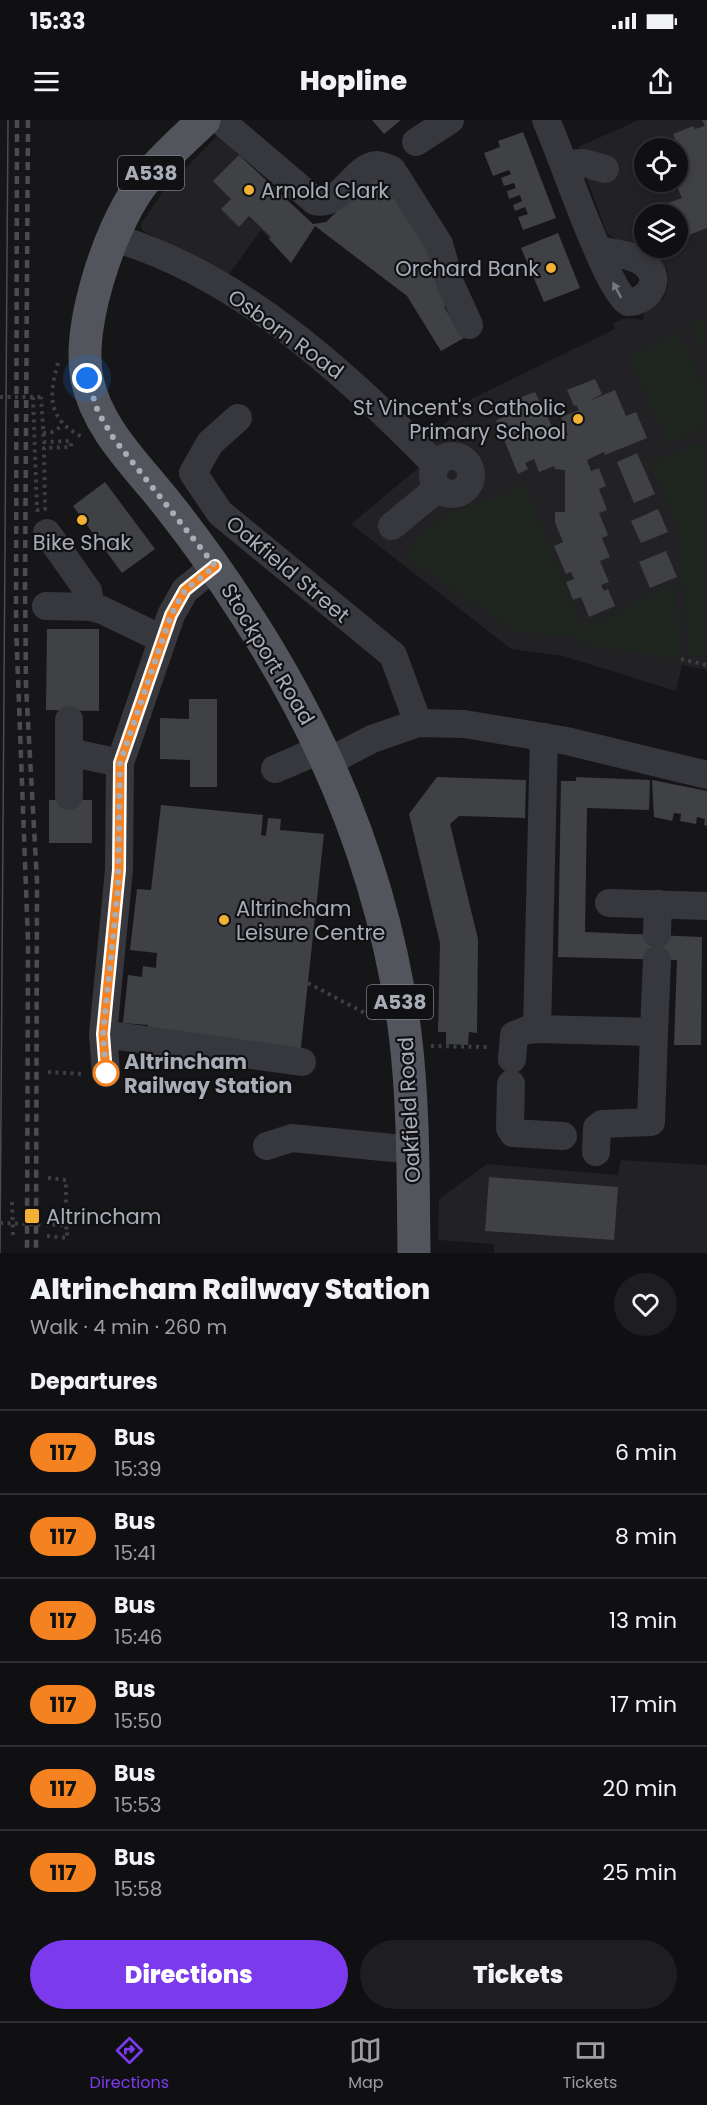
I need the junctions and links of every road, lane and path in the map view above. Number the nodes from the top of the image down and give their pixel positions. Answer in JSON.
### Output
{"nodes":[{"id":1,"x":204,"y":120,"type":"edge"},
{"id":2,"x":220,"y":120,"type":"edge"},
{"id":3,"x":450,"y":120,"type":"edge"},
{"id":4,"x":546,"y":120,"type":"edge"},
{"id":5,"x":416,"y":142,"type":"dead end"},
{"id":6,"x":565,"y":164,"type":"junction"},
{"id":7,"x":605,"y":169,"type":"dead end"},
{"id":8,"x":114,"y":238,"type":"junction"},
{"id":9,"x":599,"y":250,"type":"dead end"},
{"id":10,"x":469,"y":325,"type":"dead end"},
{"id":11,"x":0,"y":397,"type":"edge"},
{"id":12,"x":33,"y":397,"type":"junction"},
{"id":13,"x":238,"y":418,"type":"dead end"},
{"id":14,"x":62,"y":426,"type":"dead end"},
{"id":15,"x":43,"y":431,"type":"junction"},
{"id":16,"x":392,"y":525,"type":"dead end"},
{"id":17,"x":47,"y":533,"type":"dead end"},
{"id":18,"x":215,"y":566,"type":"junction"},
{"id":19,"x":46,"y":606,"type":"dead end"},
{"id":20,"x":91,"y":607,"type":"junction"},
{"id":21,"x":162,"y":639,"type":"junction"},
{"id":22,"x":681,"y":659,"type":"dead end"},
{"id":23,"x":707,"y":665,"type":"edge"},
{"id":24,"x":69,"y":720,"type":"dead end"},
{"id":25,"x":418,"y":723,"type":"junction"},
{"id":26,"x":544,"y":737,"type":"junction"},
{"id":27,"x":69,"y":752,"type":"junction"},
{"id":28,"x":325,"y":755,"type":"junction"},
{"id":29,"x":120,"y":763,"type":"junction"},
{"id":30,"x":275,"y":769,"type":"dead end"},
{"id":31,"x":707,"y":775,"type":"edge"},
{"id":32,"x":69,"y":796,"type":"dead end"},
{"id":33,"x":609,"y":903,"type":"dead end"},
{"id":34,"x":658,"y":904,"type":"junction"},
{"id":35,"x":707,"y":906,"type":"edge"},
{"id":36,"x":308,"y":983,"type":"dead end"},
{"id":37,"x":537,"y":1029,"type":"junction"},
{"id":38,"x":654,"y":1032,"type":"junction"},
{"id":39,"x":103,"y":1034,"type":"junction"},
{"id":40,"x":415,"y":1040,"type":"junction"},
{"id":41,"x":302,"y":1062,"type":"dead end"},
{"id":42,"x":512,"y":1064,"type":"junction"},
{"id":43,"x":48,"y":1072,"type":"dead end"},
{"id":44,"x":97,"y":1074,"type":"joint"},
{"id":45,"x":276,"y":1135,"type":"dead end"},
{"id":46,"x":563,"y":1136,"type":"dead end"},
{"id":47,"x":413,"y":1150,"type":"junction"},
{"id":48,"x":596,"y":1152,"type":"dead end"},
{"id":49,"x":48,"y":1178,"type":"dead end"},
{"id":50,"x":12,"y":1202,"type":"dead end"},
{"id":51,"x":0,"y":1223,"type":"edge"},
{"id":52,"x":12,"y":1223,"type":"junction"},
{"id":53,"x":66,"y":1225,"type":"junction"},
{"id":54,"x":13,"y":1236,"type":"dead end"},
{"id":55,"x":47,"y":1236,"type":"dead end"},
{"id":56,"x":414,"y":1253,"type":"edge"}],
"edges":[{"from":1,"to":8,"type":"main road","name":"Stockport Road","number":"A538"},
{"from":2,"to":10,"type":"street"},
{"from":3,"to":5,"type":"street"},
{"from":4,"to":6,"type":"street"},
{"from":6,"to":7,"type":"street"},
{"from":6,"to":9,"type":"street"},
{"from":8,"to":16,"type":"street","name":"Osborn Road"},
{"from":8,"to":18,"type":"main road","name":"Stockport Road","number":"A538"},
{"from":11,"to":12,"type":"path","bridge":true},
{"from":12,"to":15,"type":"path","bridge":true},
{"from":12,"to":15,"type":"path"},
{"from":13,"to":25,"type":"street","name":"Oakfield Street"},
{"from":14,"to":15,"type":"path"},
{"from":17,"to":20,"type":"street"},
{"from":18,"to":21,"type":"street"},
{"from":18,"to":28,"type":"main road","name":"Stockport Road","number":"A538"},
{"from":19,"to":20,"type":"street"},
{"from":20,"to":21,"type":"street"},
{"from":21,"to":29,"type":"street"},
{"from":22,"to":23,"type":"path"},
{"from":24,"to":27,"type":"street"},
{"from":25,"to":26,"type":"street"},
{"from":25,"to":28,"type":"street"},
{"from":26,"to":31,"type":"street"},
{"from":26,"to":37,"type":"street"},
{"from":27,"to":29,"type":"street"},
{"from":27,"to":32,"type":"street"},
{"from":28,"to":30,"type":"street"},
{"from":28,"to":40,"type":"main road","name":"Oakfield Road","number":"A538"},
{"from":29,"to":39,"type":"street"},
{"from":33,"to":34,"type":"street"},
{"from":34,"to":35,"type":"street"},
{"from":34,"to":38,"type":"street"},
{"from":36,"to":40,"type":"path"},
{"from":37,"to":38,"type":"street"},
{"from":37,"to":42,"type":"street"},
{"from":38,"to":48,"type":"street"},
{"from":39,"to":41,"type":"street"},
{"from":39,"to":44,"type":"street"},
{"from":40,"to":42,"type":"path"},
{"from":40,"to":47,"type":"main road","name":"Oakfield Road","number":"A538"},
{"from":42,"to":46,"type":"street"},
{"from":43,"to":44,"type":"path"},
{"from":45,"to":47,"type":"street"},
{"from":47,"to":56,"type":"main road","name":"Oakfield Road","number":"A538"},
{"from":49,"to":53,"type":"path"},
{"from":50,"to":52,"type":"path"},
{"from":51,"to":52,"type":"path","bridge":true},
{"from":52,"to":53,"type":"path","bridge":true},
{"from":52,"to":54,"type":"path"},
{"from":53,"to":55,"type":"path","bridge":true}]}
